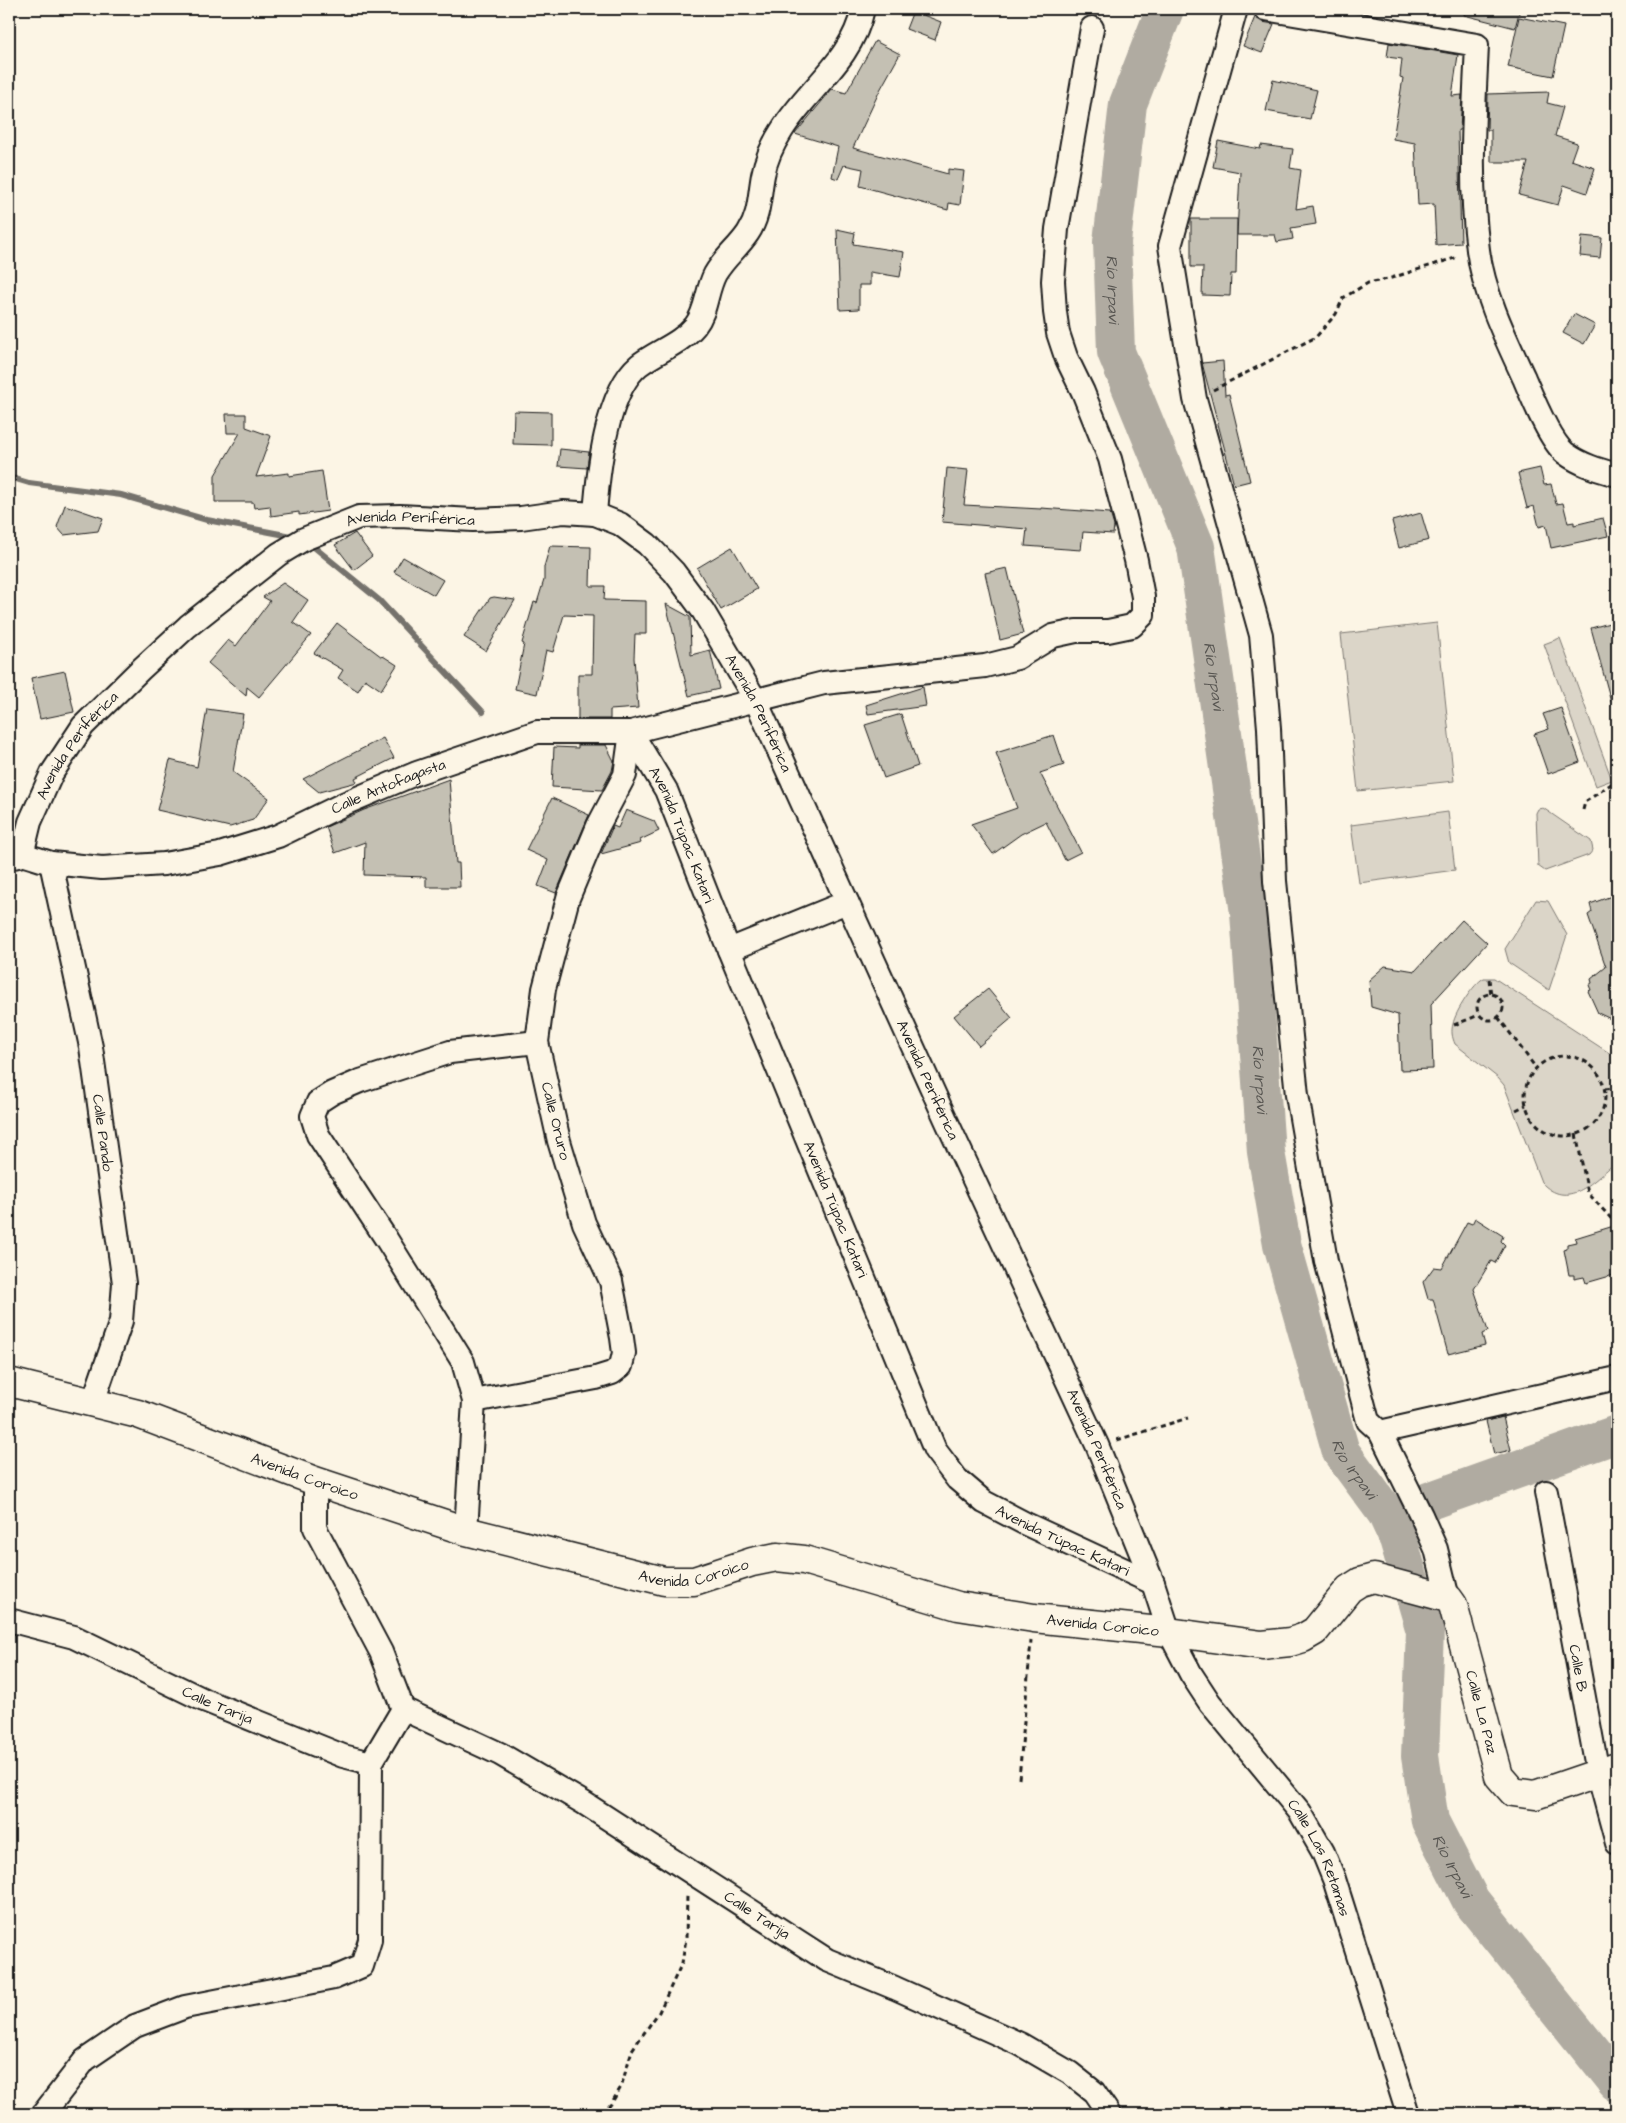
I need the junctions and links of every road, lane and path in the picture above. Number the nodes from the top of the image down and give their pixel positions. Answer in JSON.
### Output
{"nodes":[{"id":1,"x":863,"y":9,"type":"edge"},
{"id":2,"x":1236,"y":9,"type":"edge"},
{"id":3,"x":1265,"y":9,"type":"edge"},
{"id":4,"x":1092,"y":28,"type":"dead end"},
{"id":5,"x":1478,"y":250,"type":"junction"},
{"id":6,"x":1195,"y":399,"type":"junction"},
{"id":7,"x":1617,"y":475,"type":"edge"},
{"id":8,"x":595,"y":514,"type":"junction"},
{"id":9,"x":756,"y":701,"type":"junction"},
{"id":10,"x":631,"y":732,"type":"junction"},
{"id":11,"x":1617,"y":780,"type":"edge"},
{"id":12,"x":1583,"y":810,"type":"dead end"},
{"id":13,"x":13,"y":854,"type":"edge"},
{"id":14,"x":52,"y":863,"type":"junction"},
{"id":15,"x":847,"y":902,"type":"junction"},
{"id":16,"x":729,"y":950,"type":"junction"},
{"id":17,"x":1489,"y":979,"type":"dead end"},
{"id":18,"x":1491,"y":995,"type":"junction"},
{"id":19,"x":1479,"y":1015,"type":"junction"},
{"id":20,"x":1498,"y":1018,"type":"junction"},
{"id":21,"x":1454,"y":1025,"type":"dead end"},
{"id":22,"x":537,"y":1042,"type":"junction"},
{"id":23,"x":1536,"y":1068,"type":"junction"},
{"id":24,"x":1605,"y":1088,"type":"junction"},
{"id":25,"x":1617,"y":1088,"type":"edge"},
{"id":26,"x":1526,"y":1106,"type":"junction"},
{"id":27,"x":1516,"y":1110,"type":"dead end"},
{"id":28,"x":1576,"y":1134,"type":"junction"},
{"id":29,"x":1617,"y":1224,"type":"edge"},
{"id":30,"x":1617,"y":1378,"type":"edge"},
{"id":31,"x":9,"y":1382,"type":"edge"},
{"id":32,"x":474,"y":1401,"type":"junction"},
{"id":33,"x":93,"y":1402,"type":"junction"},
{"id":34,"x":1188,"y":1418,"type":"dead end"},
{"id":35,"x":1380,"y":1432,"type":"junction"},
{"id":36,"x":1097,"y":1446,"type":"junction"},
{"id":37,"x":315,"y":1481,"type":"junction"},
{"id":38,"x":1546,"y":1492,"type":"dead end"},
{"id":39,"x":466,"y":1531,"type":"junction"},
{"id":40,"x":1153,"y":1583,"type":"junction"},
{"id":41,"x":1441,"y":1595,"type":"junction"},
{"id":42,"x":1034,"y":1618,"type":"junction"},
{"id":43,"x":9,"y":1620,"type":"edge"},
{"id":44,"x":1169,"y":1632,"type":"junction"},
{"id":45,"x":403,"y":1709,"type":"junction"},
{"id":46,"x":371,"y":1763,"type":"junction"},
{"id":47,"x":1608,"y":1770,"type":"edge"},
{"id":48,"x":1018,"y":1779,"type":"dead end"},
{"id":49,"x":1617,"y":1843,"type":"edge"},
{"id":50,"x":686,"y":1870,"type":"junction"},
{"id":51,"x":43,"y":2114,"type":"edge"},
{"id":52,"x":602,"y":2114,"type":"edge"},
{"id":53,"x":1109,"y":2114,"type":"edge"},
{"id":54,"x":1408,"y":2114,"type":"edge"}],
"edges":[{"from":1,"to":8,"type":"street"},
{"from":2,"to":6,"type":"street"},
{"from":3,"to":5,"type":"street"},
{"from":4,"to":9,"type":"street","name":"Calle Antofagasta"},
{"from":5,"to":6,"type":"path"},
{"from":5,"to":7,"type":"street"},
{"from":6,"to":35,"type":"street"},
{"from":8,"to":9,"type":"street","name":"Avenida Periférica"},
{"from":8,"to":13,"type":"street","name":"Avenida Periférica"},
{"from":9,"to":10,"type":"street","name":"Calle Antofagasta"},
{"from":9,"to":15,"type":"street","name":"Avenida Periférica"},
{"from":10,"to":14,"type":"street","name":"Calle Antofagasta"},
{"from":10,"to":16,"type":"street","name":"Avenida Túpac Katari"},
{"from":10,"to":22,"type":"street","name":"Calle Oruro"},
{"from":11,"to":12,"type":"path"},
{"from":13,"to":14,"type":"street","name":"Calle Antofagasta"},
{"from":14,"to":33,"type":"street","name":"Calle Pando"},
{"from":15,"to":16,"type":"street"},
{"from":15,"to":36,"type":"street","name":"Avenida Periférica"},
{"from":16,"to":40,"type":"street","name":"Avenida Túpac Katari"},
{"from":17,"to":18,"type":"path"},
{"from":18,"to":19,"type":"path"},
{"from":18,"to":20,"type":"path"},
{"from":19,"to":20,"type":"path"},
{"from":19,"to":21,"type":"path"},
{"from":20,"to":23,"type":"path"},
{"from":22,"to":32,"type":"street","name":"Calle Oruro"},
{"from":22,"to":32,"type":"street"},
{"from":23,"to":24,"type":"path"},
{"from":23,"to":26,"type":"path"},
{"from":24,"to":25,"type":"path"},
{"from":24,"to":28,"type":"path"},
{"from":26,"to":27,"type":"path"},
{"from":26,"to":28,"type":"path"},
{"from":28,"to":29,"type":"path"},
{"from":30,"to":35,"type":"street"},
{"from":31,"to":33,"type":"main road","name":"Avenida Coroico"},
{"from":32,"to":39,"type":"street"},
{"from":33,"to":37,"type":"main road","name":"Avenida Coroico"},
{"from":34,"to":36,"type":"path"},
{"from":35,"to":41,"type":"street"},
{"from":36,"to":40,"type":"street","name":"Avenida Periférica"},
{"from":37,"to":39,"type":"main road","name":"Avenida Coroico"},
{"from":37,"to":45,"type":"street"},
{"from":38,"to":47,"type":"street","name":"Calle B"},
{"from":39,"to":42,"type":"main road","name":"Avenida Coroico"},
{"from":40,"to":44,"type":"street","name":"Avenida Periférica"},
{"from":41,"to":44,"type":"main road","name":"Avenida Coroico"},
{"from":41,"to":47,"type":"main road","name":"Calle La Paz"},
{"from":42,"to":44,"type":"main road","name":"Avenida Coroico"},
{"from":42,"to":48,"type":"path"},
{"from":43,"to":46,"type":"street","name":"Calle Tarija"},
{"from":44,"to":54,"type":"street","name":"Calle Las Retamas"},
{"from":45,"to":46,"type":"street"},
{"from":45,"to":50,"type":"street","name":"Calle Tarija"},
{"from":46,"to":51,"type":"street"},
{"from":47,"to":49,"type":"street","name":"Calle B"},
{"from":50,"to":52,"type":"path"},
{"from":50,"to":53,"type":"street","name":"Calle Tarija"}]}
